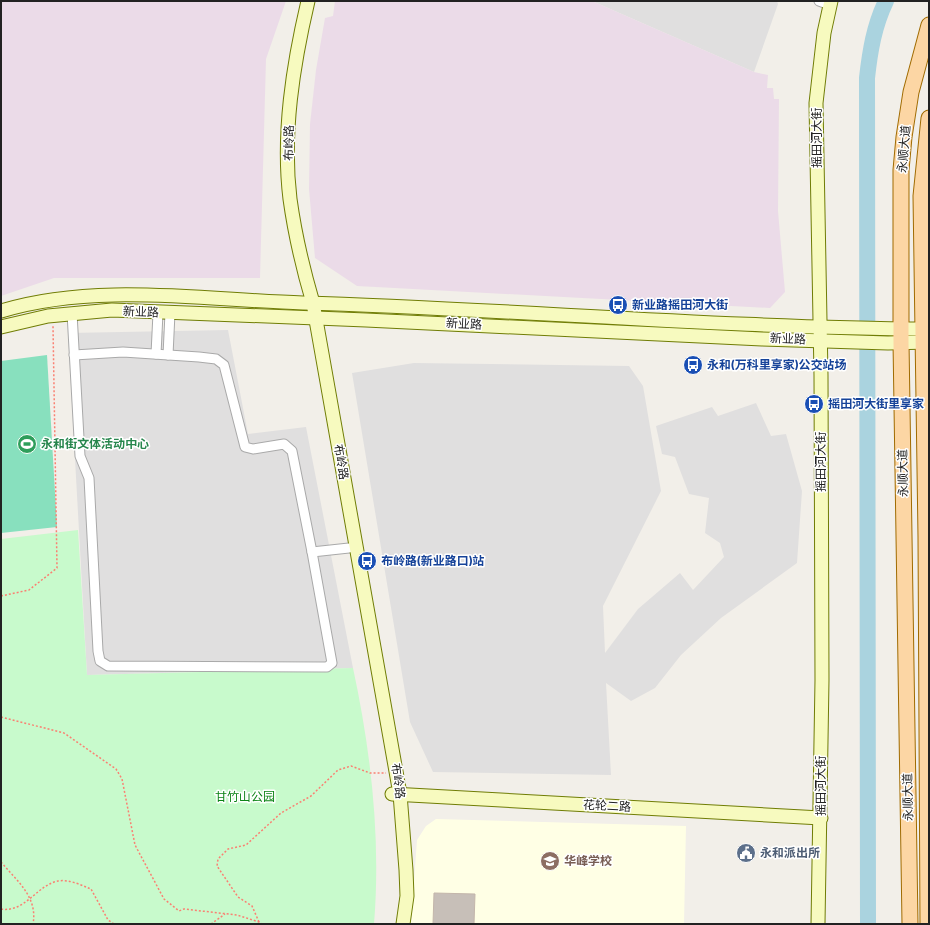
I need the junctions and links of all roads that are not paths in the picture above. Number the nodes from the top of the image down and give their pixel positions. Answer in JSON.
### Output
{"nodes":[{"id":1,"x":308,"y":1,"type":"edge"},
{"id":2,"x":827,"y":2,"type":"edge"},
{"id":3,"x":929,"y":25,"type":"edge"},
{"id":4,"x":929,"y":118,"type":"edge"},
{"id":5,"x":309,"y":303,"type":"junction"},
{"id":6,"x":1,"y":311,"type":"edge"},
{"id":7,"x":164,"y":313,"type":"junction"},
{"id":8,"x":72,"y":314,"type":"junction"},
{"id":9,"x":311,"y":317,"type":"junction"},
{"id":10,"x":822,"y":326,"type":"junction"},
{"id":11,"x":1,"y":327,"type":"edge"},
{"id":12,"x":894,"y":336,"type":"junction"},
{"id":13,"x":926,"y":336,"type":"edge"},
{"id":14,"x":824,"y":341,"type":"junction"},
{"id":15,"x":156,"y":354,"type":"junction"},
{"id":16,"x":74,"y":355,"type":"junction"},
{"id":17,"x":168,"y":355,"type":"junction"},
{"id":18,"x":903,"y":468,"type":"junction"},
{"id":19,"x":927,"y":541,"type":"edge"},
{"id":20,"x":349,"y":548,"type":"junction"},
{"id":21,"x":312,"y":552,"type":"junction"},
{"id":22,"x":396,"y":794,"type":"junction"},
{"id":23,"x":821,"y":818,"type":"junction"},
{"id":24,"x":396,"y":924,"type":"edge"},
{"id":25,"x":403,"y":924,"type":"edge"},
{"id":26,"x":818,"y":924,"type":"edge"},
{"id":27,"x":910,"y":924,"type":"edge"},
{"id":28,"x":928,"y":924,"type":"edge"}],
"edges":[{"from":1,"to":5,"type":"street","name":"布岭路"},
{"from":2,"to":10,"type":"street","name":"摇田河大街"},
{"from":3,"to":12,"type":"main road","name":"永顺大道"},
{"from":4,"to":13,"type":"main road","name":"永顺大道"},
{"from":5,"to":6,"type":"street","name":"新业路"},
{"from":5,"to":9,"type":"street","name":"布岭路"},
{"from":5,"to":10,"type":"street","name":"新业路"},
{"from":7,"to":8,"type":"street","name":"新业路"},
{"from":7,"to":9,"type":"street","name":"新业路"},
{"from":7,"to":15,"type":"street"},
{"from":7,"to":17,"type":"street"},
{"from":8,"to":11,"type":"street","name":"新业路"},
{"from":8,"to":16,"type":"street"},
{"from":9,"to":14,"type":"street","name":"新业路"},
{"from":9,"to":20,"type":"street","name":"布岭路"},
{"from":9,"to":22,"type":"street","name":"布岭路"},
{"from":10,"to":12,"type":"street","name":"新业路"},
{"from":10,"to":14,"type":"street","name":"摇田河大街"},
{"from":12,"to":13,"type":"street","name":"新业路"},
{"from":12,"to":14,"type":"street","name":"新业路"},
{"from":12,"to":18,"type":"main road","name":"永顺大道"},
{"from":13,"to":19,"type":"main road","name":"永顺大道"},
{"from":14,"to":23,"type":"street","name":"摇田河大街"},
{"from":15,"to":16,"type":"street"},
{"from":15,"to":17,"type":"street"},
{"from":16,"to":21,"type":"street"},
{"from":17,"to":21,"type":"street"},
{"from":18,"to":19,"type":"main road"},
{"from":18,"to":27,"type":"main road","name":"永顺大道"},
{"from":19,"to":28,"type":"main road","name":"永顺大道"},
{"from":20,"to":21,"type":"street"},
{"from":20,"to":22,"type":"street","name":"布岭路"},
{"from":22,"to":23,"type":"street","name":"花轮二路"},
{"from":22,"to":24,"type":"street","name":"布岭路"},
{"from":22,"to":25,"type":"street","name":"布岭路"},
{"from":23,"to":26,"type":"street","name":"摇田河大街"}]}
